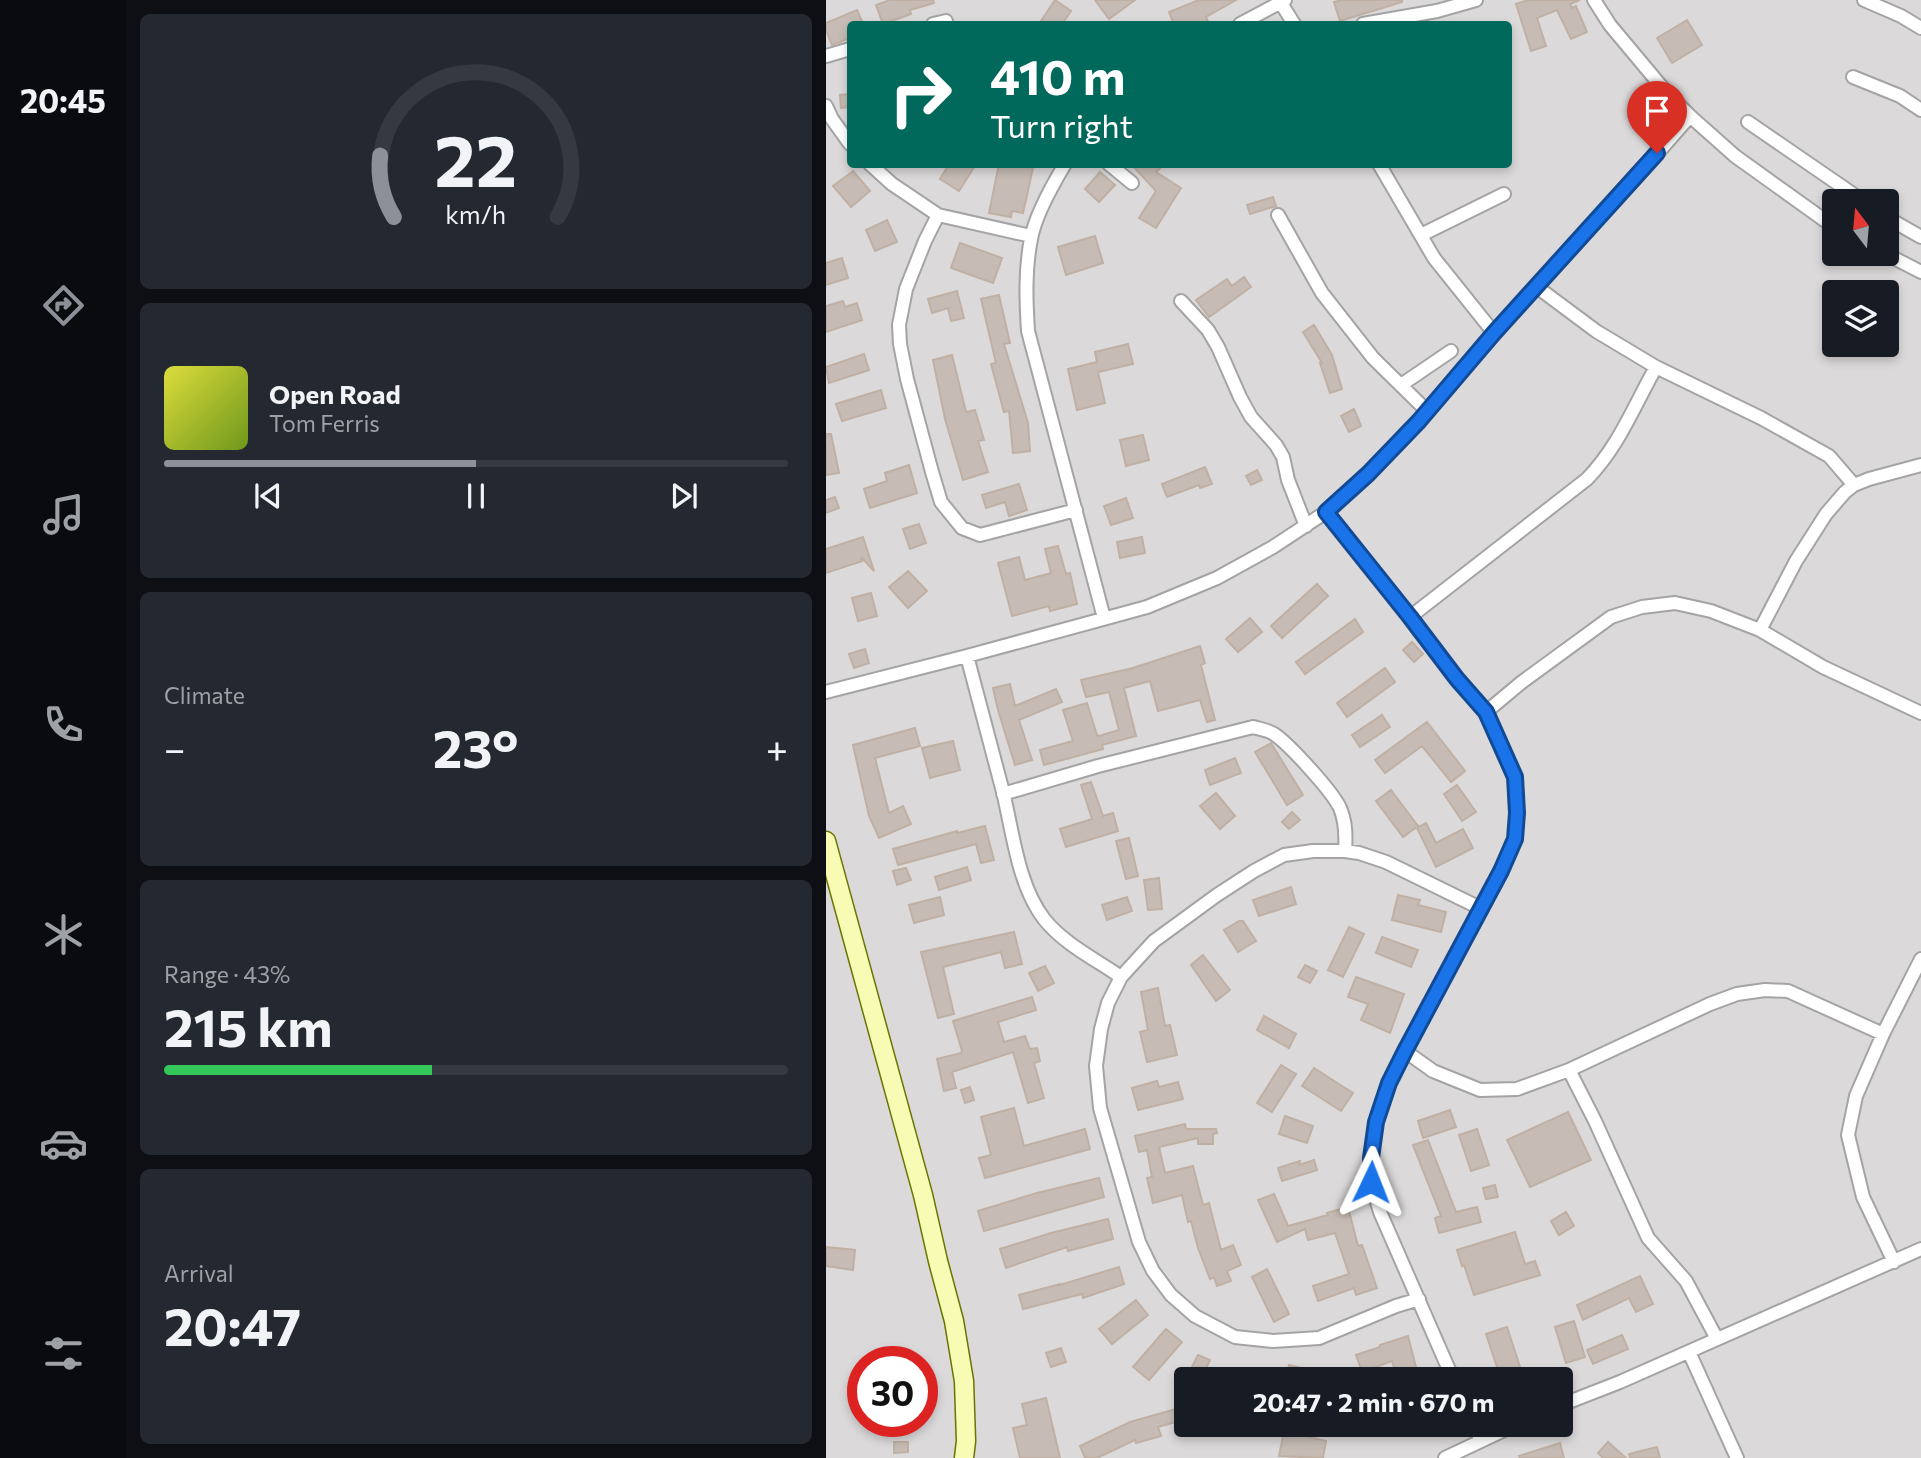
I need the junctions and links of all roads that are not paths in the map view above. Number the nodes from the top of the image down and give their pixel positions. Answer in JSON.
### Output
{"nodes":[{"id":1,"x":1476,"y":0,"type":"edge"},
{"id":2,"x":1594,"y":0,"type":"edge"},
{"id":3,"x":1864,"y":0,"type":"edge"},
{"id":4,"x":1281,"y":1,"type":"edge"},
{"id":5,"x":1245,"y":21,"type":"edge"},
{"id":6,"x":1292,"y":21,"type":"edge"},
{"id":7,"x":1380,"y":21,"type":"edge"},
{"id":8,"x":1921,"y":28,"type":"edge"},
{"id":9,"x":847,"y":49,"type":"edge"},
{"id":10,"x":826,"y":56,"type":"edge"},
{"id":11,"x":1853,"y":77,"type":"dead end"},
{"id":12,"x":826,"y":106,"type":"edge"},
{"id":13,"x":1921,"y":110,"type":"edge"},
{"id":14,"x":1690,"y":116,"type":"junction"},
{"id":15,"x":1748,"y":122,"type":"dead end"},
{"id":16,"x":847,"y":140,"type":"edge"},
{"id":17,"x":874,"y":168,"type":"edge"},
{"id":18,"x":1063,"y":168,"type":"edge"},
{"id":19,"x":1114,"y":168,"type":"edge"},
{"id":20,"x":1381,"y":168,"type":"edge"},
{"id":21,"x":1132,"y":183,"type":"dead end"},
{"id":22,"x":1846,"y":189,"type":"edge"},
{"id":23,"x":1503,"y":194,"type":"dead end"},
{"id":24,"x":938,"y":215,"type":"junction"},
{"id":25,"x":1278,"y":215,"type":"dead end"},
{"id":26,"x":1822,"y":218,"type":"edge"},
{"id":27,"x":1899,"y":224,"type":"edge"},
{"id":28,"x":1421,"y":235,"type":"junction"},
{"id":29,"x":1031,"y":236,"type":"junction"},
{"id":30,"x":1921,"y":237,"type":"edge"},
{"id":31,"x":1899,"y":261,"type":"edge"},
{"id":32,"x":1921,"y":272,"type":"edge"},
{"id":33,"x":1537,"y":287,"type":"junction"},
{"id":34,"x":1181,"y":301,"type":"dead end"},
{"id":35,"x":1494,"y":333,"type":"junction"},
{"id":36,"x":1451,"y":351,"type":"dead end"},
{"id":37,"x":1656,"y":367,"type":"junction"},
{"id":38,"x":1401,"y":385,"type":"junction"},
{"id":39,"x":1427,"y":411,"type":"junction"},
{"id":40,"x":1921,"y":465,"type":"edge"},
{"id":41,"x":1854,"y":485,"type":"junction"},
{"id":42,"x":1076,"y":510,"type":"junction"},
{"id":43,"x":1326,"y":512,"type":"junction"},
{"id":44,"x":1306,"y":526,"type":"junction"},
{"id":45,"x":1410,"y":617,"type":"junction"},
{"id":46,"x":1104,"y":618,"type":"junction"},
{"id":47,"x":1760,"y":630,"type":"junction"},
{"id":48,"x":967,"y":656,"type":"junction"},
{"id":49,"x":826,"y":692,"type":"edge"},
{"id":50,"x":1486,"y":712,"type":"junction"},
{"id":51,"x":1921,"y":713,"type":"edge"},
{"id":52,"x":1003,"y":794,"type":"junction"},
{"id":53,"x":826,"y":841,"type":"edge"},
{"id":54,"x":1345,"y":851,"type":"junction"},
{"id":55,"x":1480,"y":908,"type":"junction"},
{"id":56,"x":1921,"y":959,"type":"edge"},
{"id":57,"x":1122,"y":977,"type":"junction"},
{"id":58,"x":1883,"y":1034,"type":"junction"},
{"id":59,"x":1405,"y":1051,"type":"junction"},
{"id":60,"x":1569,"y":1070,"type":"junction"},
{"id":61,"x":1921,"y":1249,"type":"edge"},
{"id":62,"x":1894,"y":1262,"type":"junction"},
{"id":63,"x":1419,"y":1300,"type":"junction"},
{"id":64,"x":1717,"y":1339,"type":"junction"},
{"id":65,"x":1689,"y":1352,"type":"junction"},
{"id":66,"x":1448,"y":1367,"type":"edge"},
{"id":67,"x":1573,"y":1400,"type":"edge"},
{"id":68,"x":1479,"y":1437,"type":"edge"},
{"id":69,"x":1489,"y":1437,"type":"edge"},
{"id":70,"x":1481,"y":1441,"type":"junction"},
{"id":71,"x":964,"y":1458,"type":"edge"},
{"id":72,"x":1445,"y":1458,"type":"edge"},
{"id":73,"x":1737,"y":1458,"type":"edge"}],
"edges":[{"from":1,"to":7,"type":"street"},
{"from":2,"to":14,"type":"street"},
{"from":3,"to":8,"type":"street"},
{"from":4,"to":5,"type":"street"},
{"from":4,"to":6,"type":"street"},
{"from":9,"to":10,"type":"street"},
{"from":11,"to":13,"type":"street"},
{"from":12,"to":16,"type":"street"},
{"from":14,"to":26,"type":"street"},
{"from":14,"to":33,"type":"street"},
{"from":15,"to":22,"type":"street"},
{"from":17,"to":24,"type":"street"},
{"from":18,"to":29,"type":"street"},
{"from":19,"to":21,"type":"street"},
{"from":20,"to":28,"type":"street"},
{"from":23,"to":28,"type":"street"},
{"from":24,"to":29,"type":"street"},
{"from":24,"to":42,"type":"street"},
{"from":25,"to":38,"type":"street"},
{"from":27,"to":30,"type":"street"},
{"from":28,"to":35,"type":"street"},
{"from":29,"to":42,"type":"street"},
{"from":31,"to":32,"type":"street"},
{"from":33,"to":35,"type":"street"},
{"from":33,"to":37,"type":"street"},
{"from":34,"to":44,"type":"street"},
{"from":35,"to":39,"type":"street"},
{"from":36,"to":38,"type":"street"},
{"from":37,"to":41,"type":"street"},
{"from":37,"to":45,"type":"street"},
{"from":38,"to":39,"type":"street"},
{"from":39,"to":43,"type":"street"},
{"from":40,"to":41,"type":"street"},
{"from":41,"to":47,"type":"street"},
{"from":42,"to":46,"type":"street"},
{"from":43,"to":44,"type":"street"},
{"from":43,"to":45,"type":"street"},
{"from":44,"to":46,"type":"street"},
{"from":45,"to":50,"type":"street"},
{"from":46,"to":48,"type":"street"},
{"from":47,"to":50,"type":"street"},
{"from":47,"to":51,"type":"street"},
{"from":48,"to":49,"type":"street"},
{"from":48,"to":52,"type":"street"},
{"from":50,"to":55,"type":"street"},
{"from":52,"to":54,"type":"street"},
{"from":52,"to":57,"type":"street"},
{"from":53,"to":71,"type":"street"},
{"from":54,"to":55,"type":"street"},
{"from":54,"to":57,"type":"street"},
{"from":55,"to":59,"type":"street"},
{"from":56,"to":58,"type":"street"},
{"from":57,"to":63,"type":"street"},
{"from":58,"to":60,"type":"street"},
{"from":58,"to":62,"type":"street"},
{"from":59,"to":60,"type":"street"},
{"from":59,"to":63,"type":"street"},
{"from":60,"to":64,"type":"street"},
{"from":61,"to":62,"type":"street"},
{"from":62,"to":64,"type":"street"},
{"from":63,"to":66,"type":"street"},
{"from":64,"to":65,"type":"street"},
{"from":65,"to":67,"type":"street"},
{"from":65,"to":73,"type":"street"},
{"from":68,"to":70,"type":"street"},
{"from":69,"to":70,"type":"street"},
{"from":70,"to":72,"type":"street"}]}
